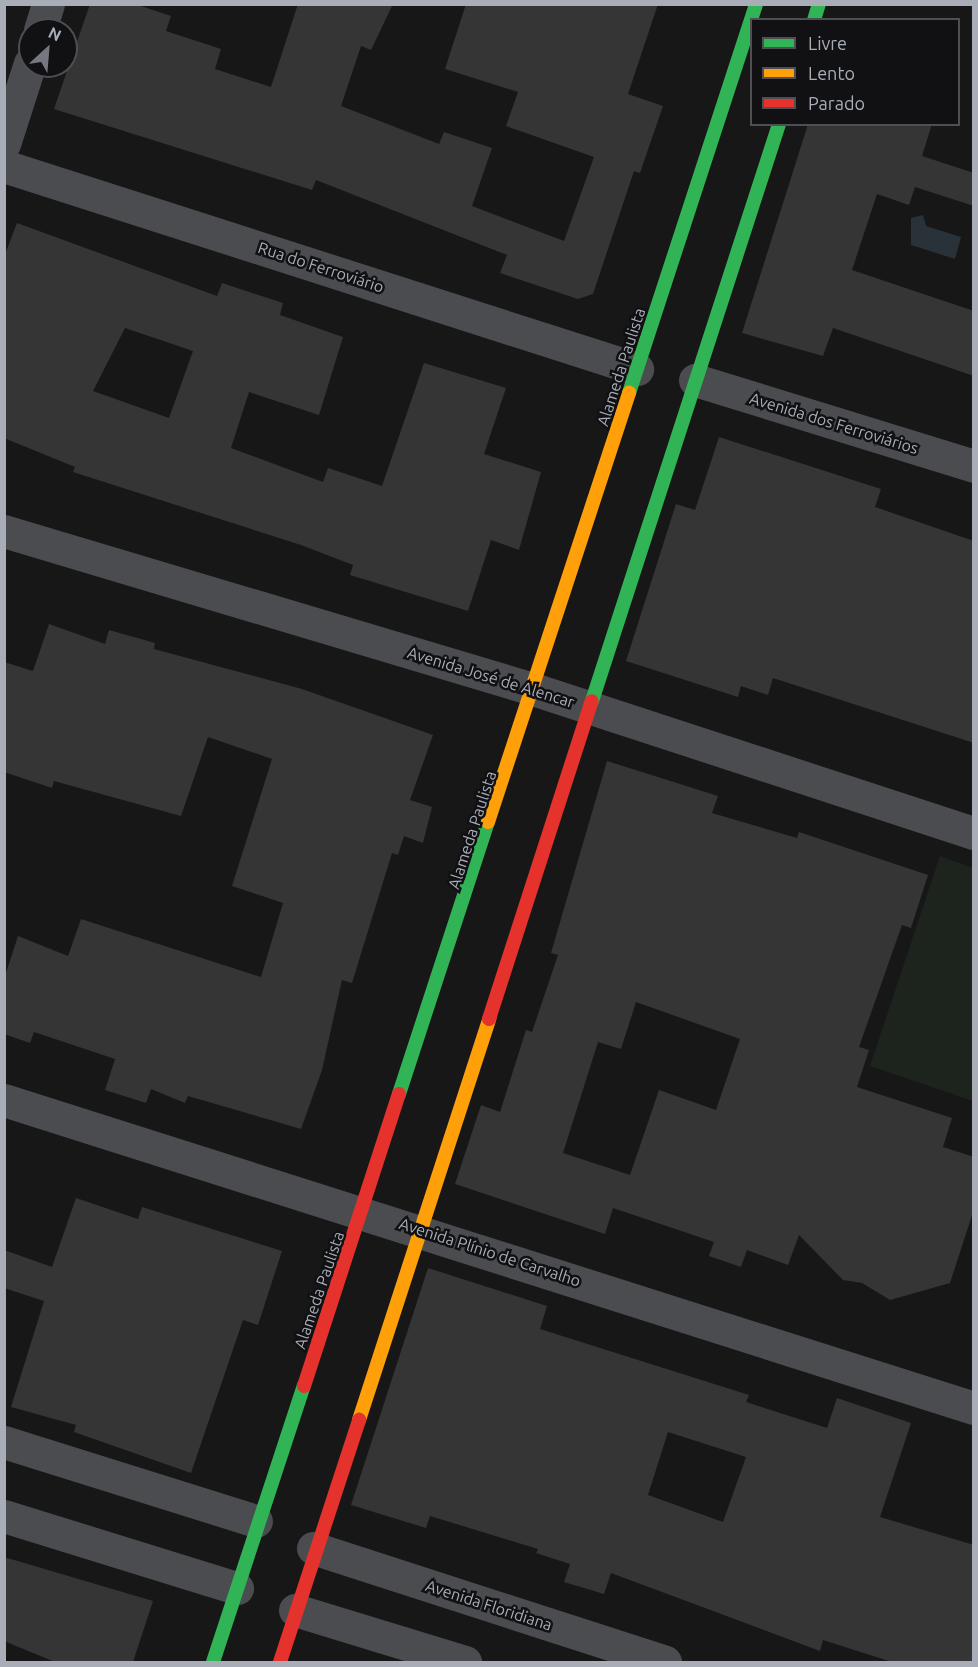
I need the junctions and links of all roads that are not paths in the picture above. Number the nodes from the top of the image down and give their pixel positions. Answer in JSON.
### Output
{"nodes":[{"id":1,"x":750,"y":22,"type":"edge"},
{"id":2,"x":25,"y":78,"type":"edge"},
{"id":3,"x":778,"y":126,"type":"edge"},
{"id":4,"x":4,"y":144,"type":"edge"},
{"id":5,"x":4,"y":166,"type":"edge"},
{"id":6,"x":637,"y":369,"type":"junction"},
{"id":7,"x":695,"y":380,"type":"junction"},
{"id":8,"x":974,"y":466,"type":"edge"},
{"id":9,"x":4,"y":531,"type":"edge"},
{"id":10,"x":536,"y":690,"type":"junction"},
{"id":11,"x":588,"y":708,"type":"junction"},
{"id":12,"x":974,"y":833,"type":"edge"},
{"id":13,"x":4,"y":1100,"type":"edge"},
{"id":14,"x":364,"y":1212,"type":"junction"},
{"id":15,"x":420,"y":1228,"type":"junction"},
{"id":16,"x":974,"y":1408,"type":"edge"},
{"id":17,"x":4,"y":1442,"type":"edge"},
{"id":18,"x":4,"y":1516,"type":"edge"},
{"id":19,"x":256,"y":1521,"type":"junction"},
{"id":20,"x":313,"y":1548,"type":"junction"},
{"id":21,"x":237,"y":1588,"type":"junction"},
{"id":22,"x":295,"y":1610,"type":"junction"},
{"id":23,"x":213,"y":1662,"type":"edge"},
{"id":24,"x":280,"y":1662,"type":"edge"},
{"id":25,"x":465,"y":1662,"type":"edge"},
{"id":26,"x":665,"y":1662,"type":"edge"}],
"edges":[{"from":1,"to":6,"type":"main road","name":"Alameda Paulista"},
{"from":2,"to":4,"type":"street"},
{"from":3,"to":7,"type":"main road"},
{"from":5,"to":6,"type":"street","name":"Rua do Ferroviário"},
{"from":6,"to":10,"type":"main road","name":"Alameda Paulista"},
{"from":7,"to":8,"type":"street","name":"Avenida dos Ferroviários"},
{"from":7,"to":11,"type":"main road"},
{"from":9,"to":10,"type":"street","name":"Avenida José de Alencar"},
{"from":10,"to":11,"type":"street","name":"Avenida José de Alencar"},
{"from":10,"to":14,"type":"main road","name":"Alameda Paulista"},
{"from":11,"to":12,"type":"street","name":"Avenida José de Alencar"},
{"from":11,"to":15,"type":"main road"},
{"from":13,"to":14,"type":"street","name":"Avenida Plínio de Carvalho"},
{"from":14,"to":15,"type":"street","name":"Avenida Plínio de Carvalho"},
{"from":14,"to":19,"type":"main road","name":"Alameda Paulista"},
{"from":15,"to":16,"type":"street","name":"Avenida Plínio de Carvalho"},
{"from":15,"to":20,"type":"main road"},
{"from":17,"to":19,"type":"street"},
{"from":18,"to":21,"type":"street"},
{"from":19,"to":21,"type":"main road","name":"Alameda Paulista"},
{"from":20,"to":22,"type":"main road"},
{"from":20,"to":26,"type":"street","name":"Avenida Floridiana"},
{"from":21,"to":23,"type":"main road","name":"Alameda Paulista"},
{"from":22,"to":24,"type":"main road"},
{"from":22,"to":25,"type":"street"}]}
